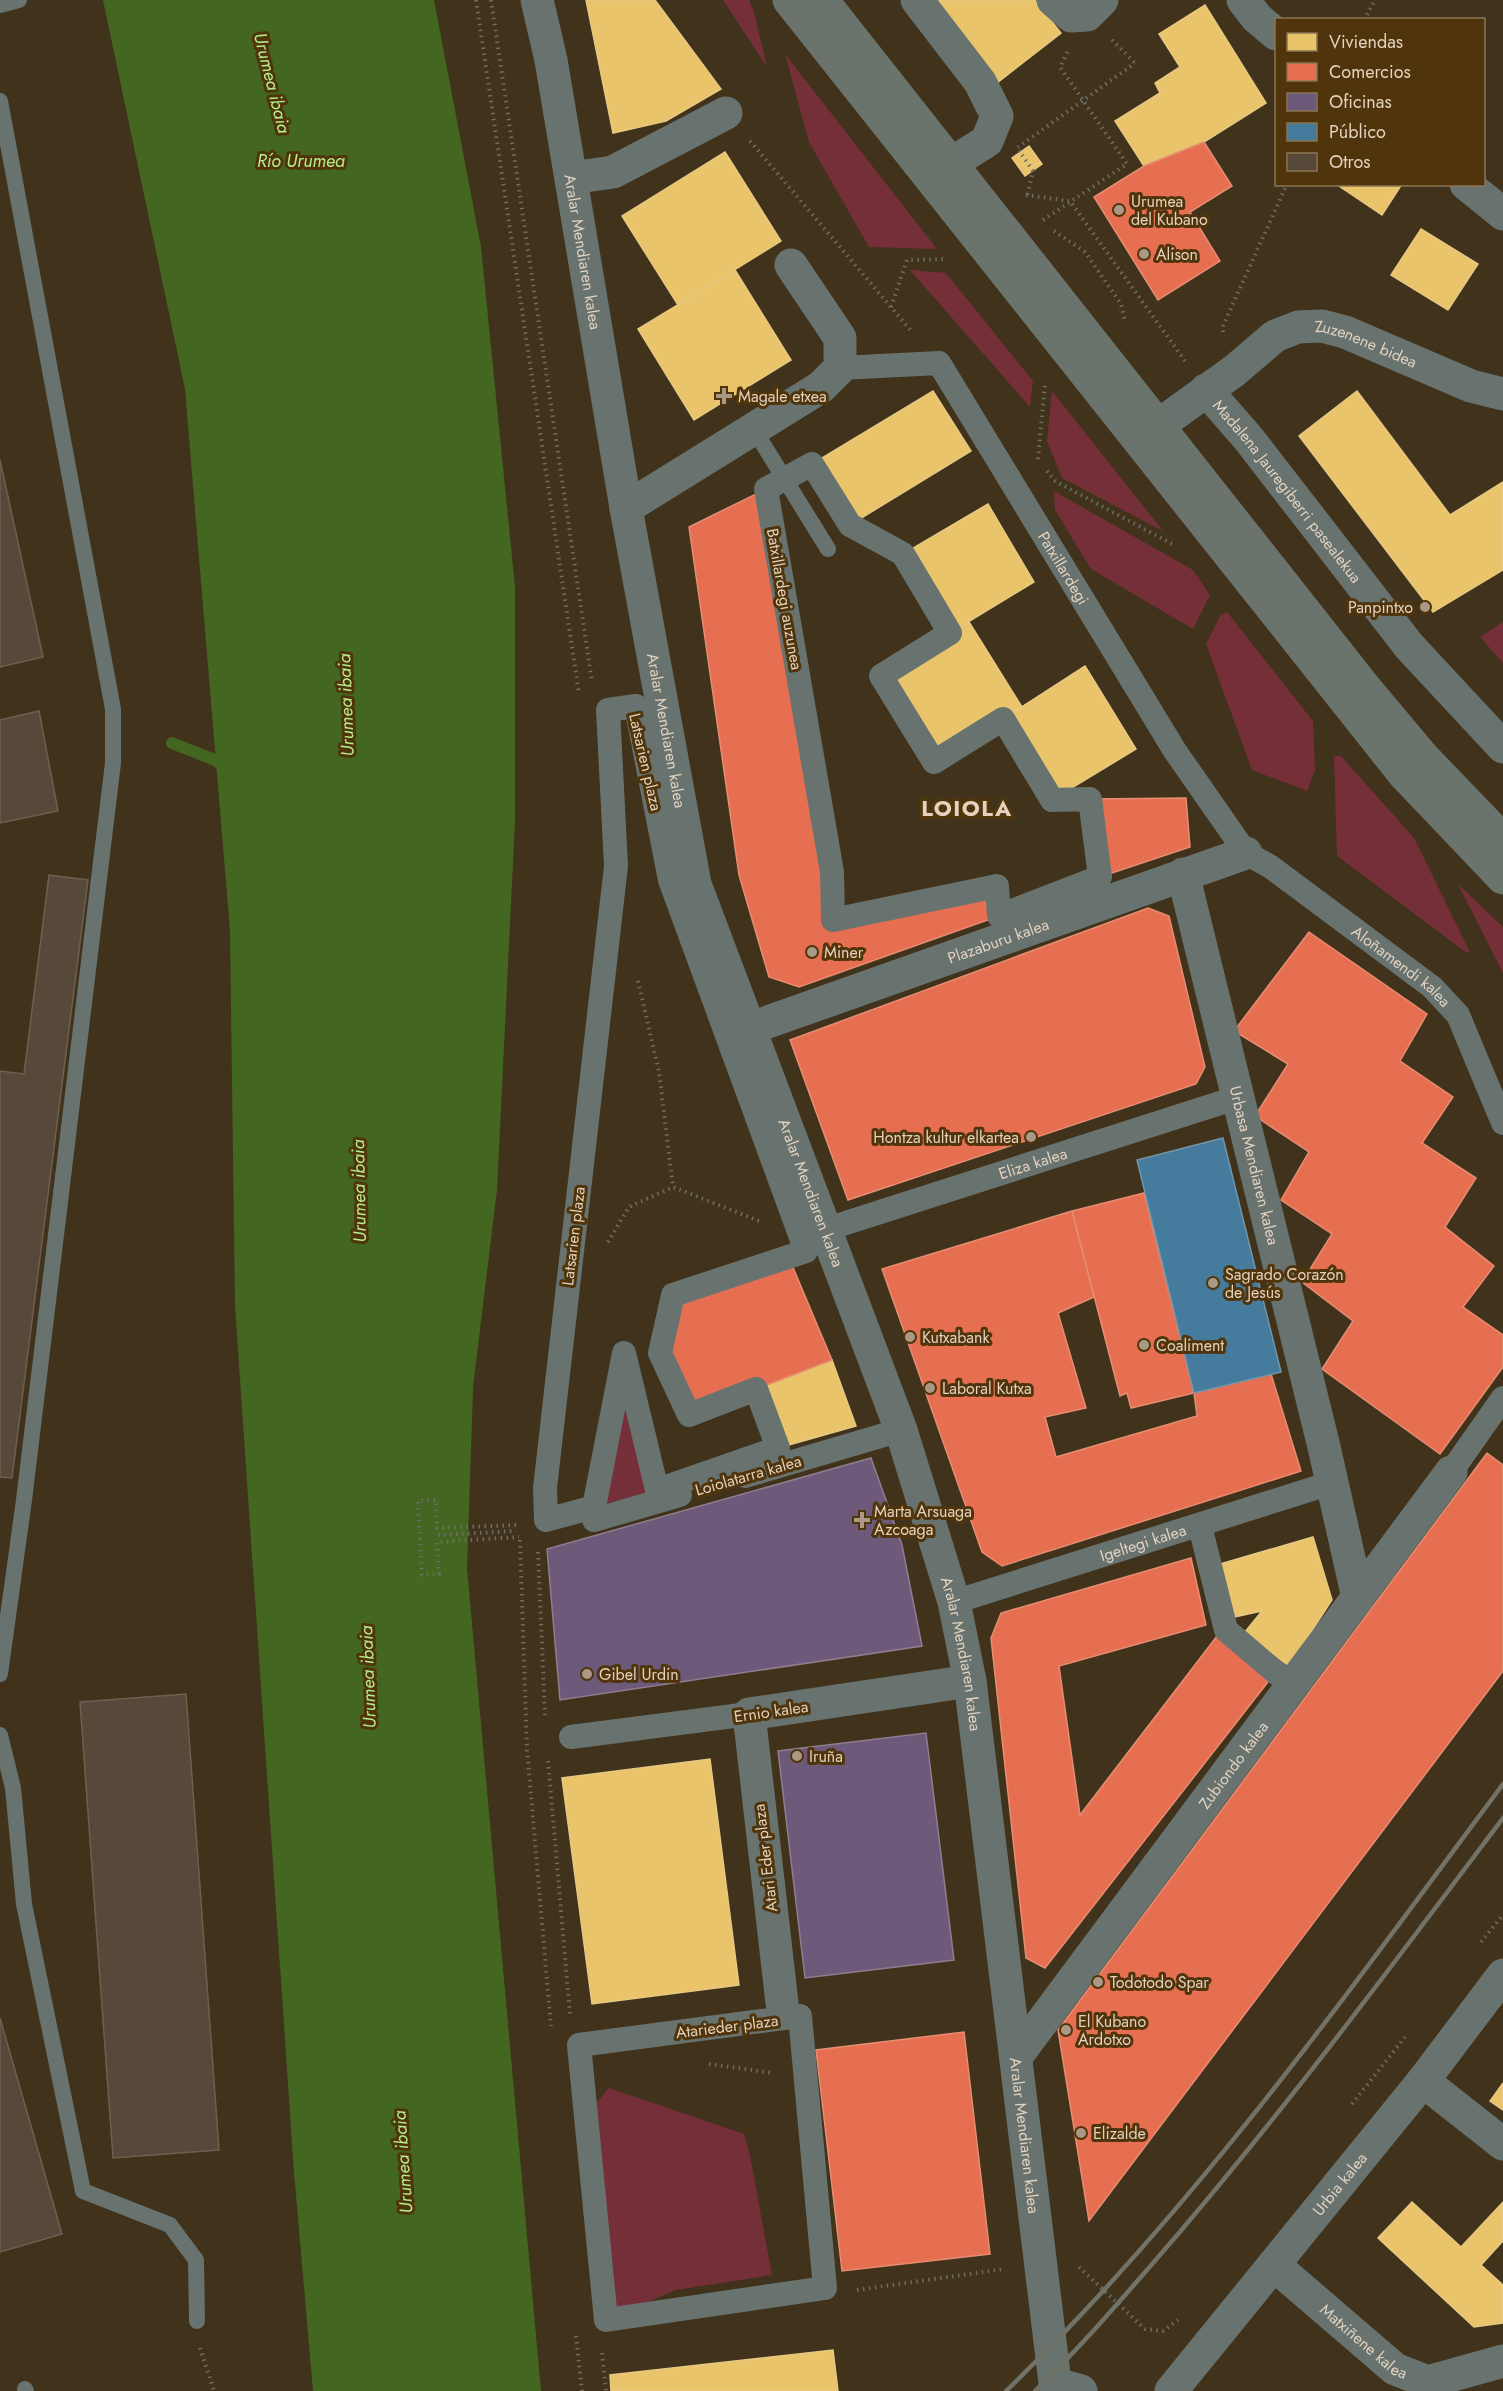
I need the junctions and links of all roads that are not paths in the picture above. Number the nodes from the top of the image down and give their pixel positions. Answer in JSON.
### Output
{"nodes":[{"id":1,"x":19,"y":0,"type":"edge"},
{"id":2,"x":537,"y":0,"type":"edge"},
{"id":3,"x":789,"y":0,"type":"edge"},
{"id":4,"x":822,"y":0,"type":"edge"},
{"id":5,"x":917,"y":0,"type":"edge"},
{"id":6,"x":1053,"y":0,"type":"edge"},
{"id":7,"x":1243,"y":0,"type":"edge"},
{"id":8,"x":0,"y":4,"type":"edge"},
{"id":9,"x":1094,"y":8,"type":"edge"},
{"id":10,"x":1275,"y":33,"type":"edge"},
{"id":11,"x":0,"y":101,"type":"edge"},
{"id":12,"x":726,"y":113,"type":"road end"},
{"id":13,"x":951,"y":163,"type":"junction"},
{"id":14,"x":571,"y":178,"type":"junction"},
{"id":15,"x":1468,"y":186,"type":"edge"},
{"id":16,"x":1503,"y":214,"type":"edge"},
{"id":17,"x":791,"y":265,"type":"dead end"},
{"id":18,"x":840,"y":368,"type":"junction"},
{"id":19,"x":1206,"y":390,"type":"junction"},
{"id":20,"x":1503,"y":394,"type":"edge"},
{"id":21,"x":1159,"y":425,"type":"junction"},
{"id":22,"x":753,"y":428,"type":"junction"},
{"id":23,"x":786,"y":478,"type":"junction"},
{"id":24,"x":626,"y":508,"type":"junction"},
{"id":25,"x":828,"y":549,"type":"dead end"},
{"id":26,"x":1503,"y":747,"type":"edge"},
{"id":27,"x":1503,"y":840,"type":"edge"},
{"id":28,"x":1246,"y":853,"type":"junction"},
{"id":29,"x":1183,"y":874,"type":"junction"},
{"id":30,"x":1503,"y":878,"type":"edge"},
{"id":31,"x":751,"y":1028,"type":"junction"},
{"id":32,"x":1239,"y":1097,"type":"junction"},
{"id":33,"x":1503,"y":1123,"type":"edge"},
{"id":34,"x":814,"y":1233,"type":"junction"},
{"id":35,"x":1503,"y":1398,"type":"edge"},
{"id":36,"x":901,"y":1430,"type":"junction"},
{"id":37,"x":1451,"y":1473,"type":"joint"},
{"id":38,"x":1331,"y":1483,"type":"junction"},
{"id":39,"x":594,"y":1520,"type":"dead end"},
{"id":40,"x":1200,"y":1526,"type":"junction"},
{"id":41,"x":1358,"y":1598,"type":"junction"},
{"id":42,"x":954,"y":1602,"type":"junction"},
{"id":43,"x":0,"y":1674,"type":"edge"},
{"id":44,"x":970,"y":1681,"type":"junction"},
{"id":45,"x":1293,"y":1687,"type":"junction"},
{"id":46,"x":749,"y":1714,"type":"junction"},
{"id":47,"x":0,"y":1735,"type":"edge"},
{"id":48,"x":571,"y":1737,"type":"dead end"},
{"id":49,"x":1503,"y":1975,"type":"edge"},
{"id":50,"x":782,"y":2002,"type":"dead end"},
{"id":51,"x":1017,"y":2057,"type":"junction"},
{"id":52,"x":1423,"y":2081,"type":"junction"},
{"id":53,"x":1503,"y":2144,"type":"edge"},
{"id":54,"x":1274,"y":2265,"type":"junction"},
{"id":55,"x":606,"y":2320,"type":"joint"},
{"id":56,"x":197,"y":2321,"type":"road end"},
{"id":57,"x":1503,"y":2361,"type":"edge"},
{"id":58,"x":1064,"y":2389,"type":"edge"},
{"id":59,"x":1171,"y":2391,"type":"edge"}],
"edges":[{"from":1,"to":8,"type":"lane"},
{"from":2,"to":14,"type":"street","name":"Aralar Mendiaren kalea"},
{"from":3,"to":30,"type":"main road"},
{"from":4,"to":13,"type":"main road"},
{"from":5,"to":13,"type":"street"},
{"from":6,"to":9,"type":"street"},
{"from":7,"to":10,"type":"street"},
{"from":11,"to":43,"type":"lane"},
{"from":12,"to":14,"type":"street"},
{"from":13,"to":21,"type":"main road"},
{"from":14,"to":24,"type":"street","name":"Aralar Mendiaren kalea"},
{"from":15,"to":16,"type":"street"},
{"from":17,"to":18,"type":"street"},
{"from":18,"to":22,"type":"street"},
{"from":18,"to":28,"type":"street","name":"Patxillardegi"},
{"from":19,"to":20,"type":"street","name":"Zuzenene bidea"},
{"from":19,"to":21,"type":"street","name":"Madalena Jauregiberri pasealekua"},
{"from":19,"to":26,"type":"street","name":"Madalena Jauregiberri pasealekua"},
{"from":21,"to":27,"type":"main road"},
{"from":22,"to":23,"type":"lane"},
{"from":22,"to":24,"type":"street"},
{"from":23,"to":23,"type":"street","name":"Batxillardegi auzunea"},
{"from":23,"to":25,"type":"lane"},
{"from":24,"to":31,"type":"street","name":"Aralar Mendiaren kalea"},
{"from":28,"to":29,"type":"street","name":"Plazaburu kalea"},
{"from":28,"to":33,"type":"street","name":"Aloñamendi kalea"},
{"from":29,"to":31,"type":"street","name":"Plazaburu kalea"},
{"from":29,"to":32,"type":"street","name":"Urbasa Mendiaren kalea"},
{"from":31,"to":34,"type":"street","name":"Aralar Mendiaren kalea"},
{"from":32,"to":34,"type":"street","name":"Eliza kalea"},
{"from":32,"to":38,"type":"street","name":"Urbasa Mendiaren kalea"},
{"from":34,"to":34,"type":"street","name":"Latsarien plaza"},
{"from":34,"to":36,"type":"street","name":"Aralar Mendiaren kalea"},
{"from":35,"to":37,"type":"street"},
{"from":36,"to":39,"type":"street","name":"Loiolatarra kalea"},
{"from":36,"to":42,"type":"street","name":"Aralar Mendiaren kalea"},
{"from":37,"to":41,"type":"street","name":"Zubiondo kalea"},
{"from":38,"to":40,"type":"street","name":"Igeltegi kalea"},
{"from":38,"to":41,"type":"street","name":"Urbasa Mendiaren kalea"},
{"from":40,"to":42,"type":"street","name":"Igeltegi kalea"},
{"from":40,"to":45,"type":"street"},
{"from":41,"to":45,"type":"street","name":"Zubiondo kalea"},
{"from":42,"to":44,"type":"street","name":"Aralar Mendiaren kalea"},
{"from":44,"to":46,"type":"street","name":"Ernio kalea"},
{"from":44,"to":51,"type":"street","name":"Aralar Mendiaren kalea"},
{"from":45,"to":51,"type":"street","name":"Zubiondo kalea"},
{"from":46,"to":48,"type":"street","name":"Ernio kalea"},
{"from":46,"to":50,"type":"street","name":"Atari Eder plaza"},
{"from":47,"to":56,"type":"lane"},
{"from":49,"to":52,"type":"street","name":"Urbia kalea"},
{"from":51,"to":58,"type":"street","name":"Aralar Mendiaren kalea"},
{"from":52,"to":53,"type":"street"},
{"from":52,"to":54,"type":"street","name":"Urbia kalea"},
{"from":54,"to":57,"type":"street","name":"Matxiñene kalea"},
{"from":54,"to":59,"type":"street","name":"Urbia kalea"},
{"from":55,"to":55,"type":"street","name":"Atarieder plaza"}]}
